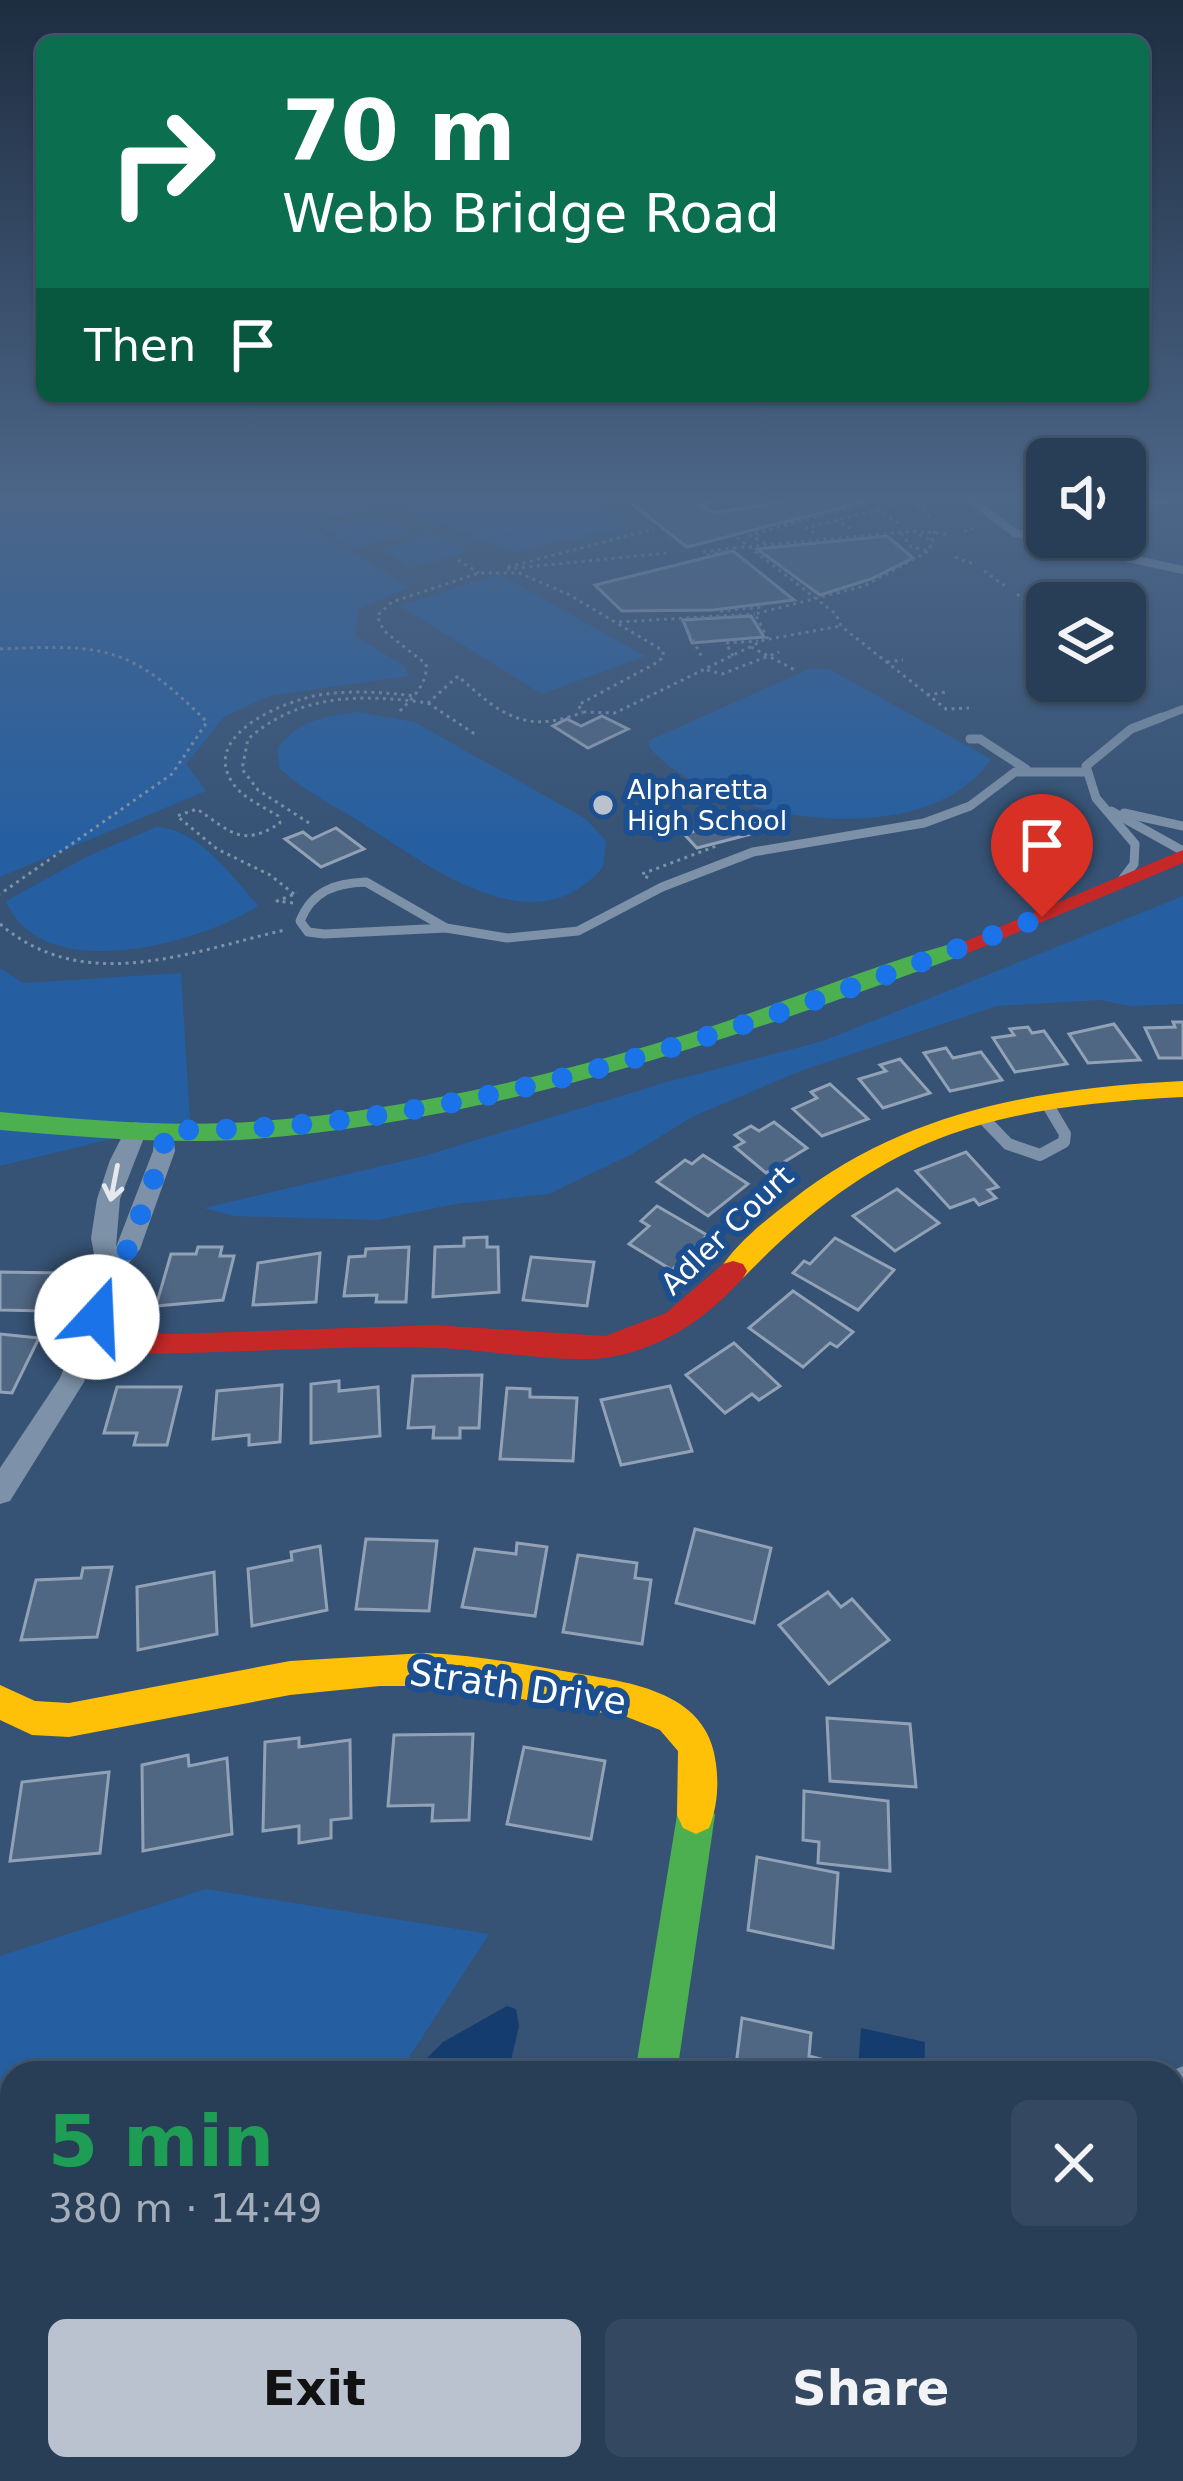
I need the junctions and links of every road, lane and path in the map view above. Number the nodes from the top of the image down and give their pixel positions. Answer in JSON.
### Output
{"nodes":[{"id":1,"x":384,"y":610,"type":"edge"},
{"id":2,"x":594,"y":610,"type":"edge"},
{"id":3,"x":742,"y":610,"type":"edge"},
{"id":4,"x":762,"y":610,"type":"edge"},
{"id":5,"x":830,"y":610,"type":"edge"},
{"id":6,"x":720,"y":613,"type":"junction"},
{"id":7,"x":755,"y":614,"type":"junction"},
{"id":8,"x":686,"y":617,"type":"junction"},
{"id":9,"x":616,"y":622,"type":"junction"},
{"id":10,"x":841,"y":626,"type":"junction"},
{"id":11,"x":766,"y":640,"type":"junction"},
{"id":12,"x":751,"y":647,"type":"junction"},
{"id":13,"x":0,"y":649,"type":"edge"},
{"id":14,"x":779,"y":652,"type":"dead end"},
{"id":15,"x":733,"y":656,"type":"junction"},
{"id":16,"x":768,"y":656,"type":"junction"},
{"id":17,"x":703,"y":659,"type":"dead end"},
{"id":18,"x":903,"y":660,"type":"dead end"},
{"id":19,"x":887,"y":662,"type":"junction"},
{"id":20,"x":707,"y":670,"type":"junction"},
{"id":21,"x":797,"y":671,"type":"dead end"},
{"id":22,"x":947,"y":692,"type":"dead end"},
{"id":23,"x":927,"y":695,"type":"junction"},
{"id":24,"x":413,"y":698,"type":"junction"},
{"id":25,"x":428,"y":703,"type":"junction"},
{"id":26,"x":969,"y":708,"type":"dead end"},
{"id":27,"x":1183,"y":709,"type":"edge"},
{"id":28,"x":400,"y":711,"type":"dead end"},
{"id":29,"x":583,"y":712,"type":"junction"},
{"id":30,"x":476,"y":735,"type":"dead end"},
{"id":31,"x":970,"y":739,"type":"dead end"},
{"id":32,"x":1027,"y":770,"type":"junction"},
{"id":33,"x":1086,"y":772,"type":"junction"},
{"id":34,"x":1106,"y":808,"type":"junction"},
{"id":35,"x":309,"y":823,"type":"dead end"},
{"id":36,"x":1183,"y":826,"type":"edge"},
{"id":37,"x":722,"y":844,"type":"dead end"},
{"id":38,"x":1183,"y":854,"type":"edge"},
{"id":39,"x":653,"y":881,"type":"dead end"},
{"id":40,"x":1118,"y":885,"type":"junction"},
{"id":41,"x":309,"y":888,"type":"dead end"},
{"id":42,"x":0,"y":894,"type":"edge"},
{"id":43,"x":294,"y":894,"type":"junction"},
{"id":44,"x":307,"y":904,"type":"junction"},
{"id":45,"x":0,"y":924,"type":"edge"},
{"id":46,"x":304,"y":927,"type":"junction"},
{"id":47,"x":446,"y":928,"type":"junction"},
{"id":48,"x":1183,"y":1089,"type":"edge"},
{"id":49,"x":1046,"y":1102,"type":"junction"},
{"id":50,"x":980,"y":1115,"type":"junction"},
{"id":51,"x":0,"y":1121,"type":"edge"},
{"id":52,"x":150,"y":1130,"type":"junction"},
{"id":53,"x":136,"y":1224,"type":"junction"},
{"id":54,"x":105,"y":1225,"type":"junction"},
{"id":55,"x":109,"y":1270,"type":"junction"},
{"id":56,"x":88,"y":1342,"type":"junction"},
{"id":57,"x":0,"y":1492,"type":"edge"},
{"id":58,"x":0,"y":1702,"type":"edge"},
{"id":59,"x":658,"y":2061,"type":"edge"}],
"edges":[{"from":1,"to":24,"type":"path"},
{"from":2,"to":9,"type":"path"},
{"from":3,"to":6,"type":"path"},
{"from":4,"to":7,"type":"path"},
{"from":5,"to":10,"type":"path"},
{"from":6,"to":7,"type":"path"},
{"from":6,"to":8,"type":"path"},
{"from":7,"to":11,"type":"path"},
{"from":8,"to":9,"type":"path"},
{"from":8,"to":17,"type":"path"},
{"from":9,"to":29,"type":"path"},
{"from":10,"to":11,"type":"path"},
{"from":10,"to":19,"type":"path"},
{"from":11,"to":12,"type":"path"},
{"from":11,"to":15,"type":"path"},
{"from":12,"to":15,"type":"path"},
{"from":12,"to":16,"type":"path"},
{"from":13,"to":42,"type":"path"},
{"from":14,"to":16,"type":"path"},
{"from":15,"to":20,"type":"path"},
{"from":16,"to":20,"type":"path"},
{"from":16,"to":21,"type":"path"},
{"from":18,"to":19,"type":"path"},
{"from":19,"to":23,"type":"path"},
{"from":20,"to":29,"type":"path"},
{"from":22,"to":23,"type":"path"},
{"from":23,"to":26,"type":"path"},
{"from":24,"to":25,"type":"path"},
{"from":24,"to":28,"type":"path"},
{"from":24,"to":35,"type":"path"},
{"from":24,"to":43,"type":"path"},
{"from":25,"to":29,"type":"path"},
{"from":25,"to":30,"type":"path"},
{"from":27,"to":33,"type":"lane"},
{"from":31,"to":32,"type":"lane"},
{"from":32,"to":33,"type":"lane"},
{"from":32,"to":47,"type":"lane"},
{"from":33,"to":34,"type":"lane"},
{"from":34,"to":36,"type":"lane"},
{"from":34,"to":38,"type":"lane"},
{"from":34,"to":40,"type":"lane"},
{"from":37,"to":39,"type":"path"},
{"from":38,"to":40,"type":"street"},
{"from":40,"to":52,"type":"street"},
{"from":41,"to":43,"type":"path"},
{"from":43,"to":44,"type":"path"},
{"from":44,"to":46,"type":"lane"},
{"from":44,"to":47,"type":"lane"},
{"from":45,"to":46,"type":"path"},
{"from":46,"to":47,"type":"lane"},
{"from":48,"to":49,"type":"street","name":"Adler Court"},
{"from":49,"to":50,"type":"street","name":"Adler Court"},
{"from":49,"to":50,"type":"lane"},
{"from":50,"to":56,"type":"street","name":"Adler Court"},
{"from":51,"to":52,"type":"street"},
{"from":52,"to":53,"type":"street"},
{"from":52,"to":54,"type":"street","one_way":true},
{"from":53,"to":54,"type":"lane"},
{"from":53,"to":55,"type":"street"},
{"from":54,"to":55,"type":"street"},
{"from":55,"to":56,"type":"street"},
{"from":56,"to":57,"type":"street"},
{"from":58,"to":59,"type":"street","name":"Strath Drive"}]}
